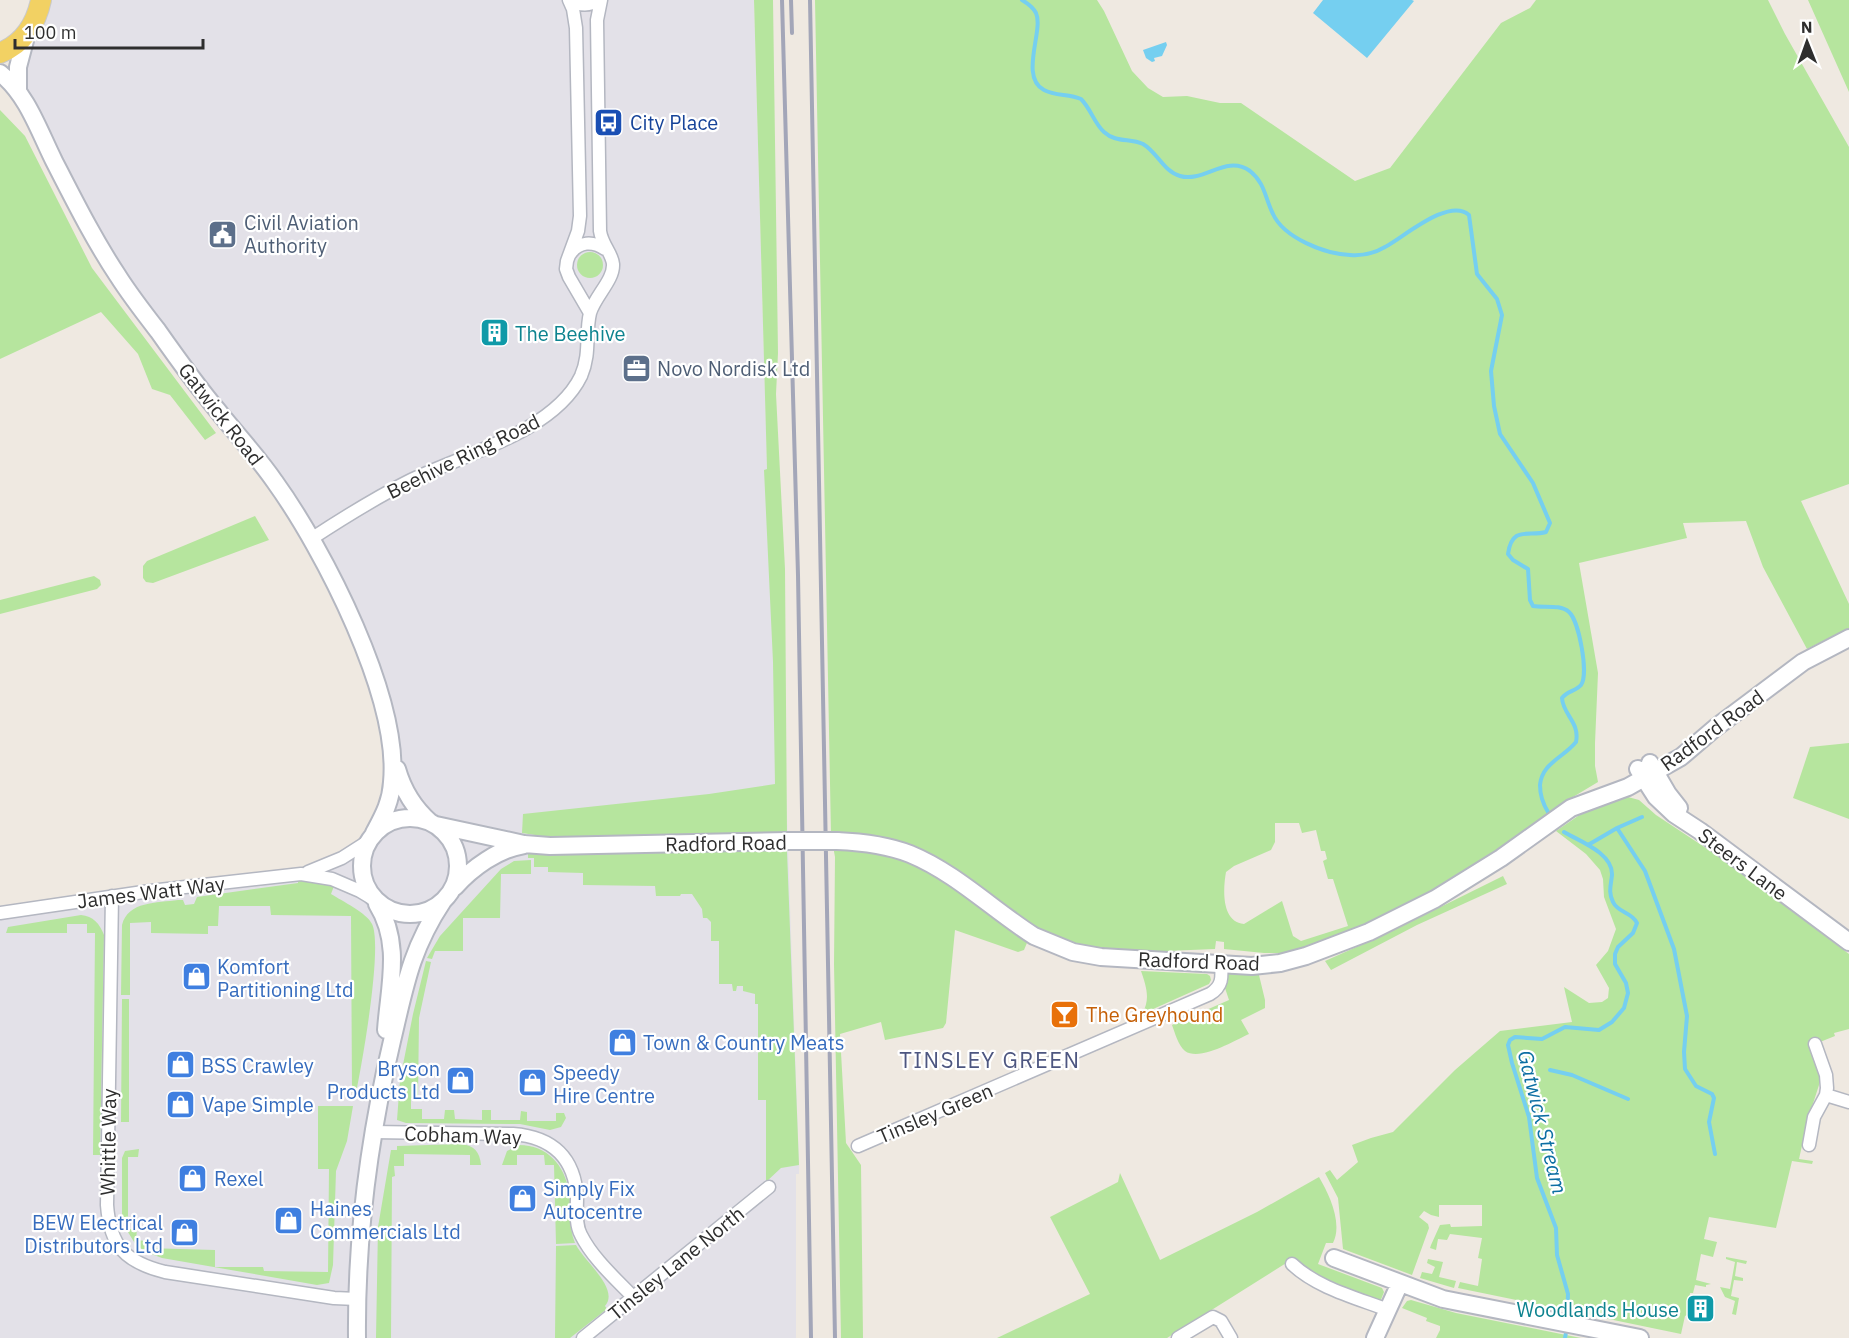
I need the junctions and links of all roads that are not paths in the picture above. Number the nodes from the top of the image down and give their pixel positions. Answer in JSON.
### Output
{"nodes":[{"id":1,"x":570,"y":0,"type":"edge"},
{"id":2,"x":600,"y":0,"type":"edge"},
{"id":3,"x":42,"y":4,"type":"edge"},
{"id":4,"x":27,"y":33,"type":"junction"},
{"id":5,"x":0,"y":53,"type":"edge"},
{"id":6,"x":0,"y":73,"type":"edge"},
{"id":7,"x":18,"y":89,"type":"junction"},
{"id":8,"x":605,"y":249,"type":"junction"},
{"id":9,"x":568,"y":258,"type":"junction"},
{"id":10,"x":576,"y":285,"type":"junction"},
{"id":11,"x":604,"y":285,"type":"junction"},
{"id":12,"x":590,"y":313,"type":"junction"},
{"id":13,"x":311,"y":539,"type":"junction"},
{"id":14,"x":1849,"y":638,"type":"edge"},
{"id":15,"x":392,"y":753,"type":"junction"},
{"id":16,"x":1647,"y":771,"type":"junction"},
{"id":17,"x":433,"y":824,"type":"junction"},
{"id":18,"x":371,"y":838,"type":"junction"},
{"id":19,"x":525,"y":844,"type":"junction"},
{"id":20,"x":301,"y":874,"type":"junction"},
{"id":21,"x":112,"y":896,"type":"junction"},
{"id":22,"x":447,"y":896,"type":"junction"},
{"id":23,"x":375,"y":900,"type":"junction"},
{"id":24,"x":0,"y":913,"type":"edge"},
{"id":25,"x":1849,"y":942,"type":"edge"},
{"id":26,"x":1221,"y":963,"type":"junction"},
{"id":27,"x":1815,"y":1044,"type":"dead end"},
{"id":28,"x":384,"y":1073,"type":"junction"},
{"id":29,"x":1826,"y":1095,"type":"junction"},
{"id":30,"x":1849,"y":1102,"type":"edge"},
{"id":31,"x":372,"y":1132,"type":"junction"},
{"id":32,"x":1809,"y":1145,"type":"dead end"},
{"id":33,"x":858,"y":1146,"type":"dead end"},
{"id":34,"x":769,"y":1187,"type":"dead end"},
{"id":35,"x":1334,"y":1258,"type":"dead end"},
{"id":36,"x":1292,"y":1264,"type":"dead end"},
{"id":37,"x":1400,"y":1283,"type":"junction"},
{"id":38,"x":357,"y":1299,"type":"junction"},
{"id":39,"x":634,"y":1299,"type":"junction"},
{"id":40,"x":1388,"y":1310,"type":"junction"},
{"id":41,"x":357,"y":1338,"type":"edge"},
{"id":42,"x":583,"y":1338,"type":"edge"},
{"id":43,"x":1178,"y":1338,"type":"edge"},
{"id":44,"x":1231,"y":1338,"type":"edge"},
{"id":45,"x":1375,"y":1338,"type":"edge"},
{"id":46,"x":1640,"y":1338,"type":"edge"}],
"edges":[{"from":1,"to":2,"type":"street"},
{"from":1,"to":9,"type":"street"},
{"from":2,"to":8,"type":"street","name":"Beehive Ring Road"},
{"from":3,"to":4,"type":"main road"},
{"from":4,"to":5,"type":"main road"},
{"from":4,"to":7,"type":"street"},
{"from":6,"to":7,"type":"street","name":"Gatwick Road"},
{"from":7,"to":13,"type":"street","name":"Gatwick Road"},
{"from":8,"to":9,"type":"street"},
{"from":8,"to":11,"type":"street","name":"Beehive Ring Road"},
{"from":9,"to":10,"type":"street","name":"Beehive Ring Road"},
{"from":10,"to":11,"type":"street"},
{"from":10,"to":12,"type":"street","name":"Beehive Ring Road"},
{"from":11,"to":12,"type":"street","name":"Beehive Ring Road"},
{"from":12,"to":13,"type":"street","name":"Beehive Ring Road"},
{"from":13,"to":15,"type":"street","name":"Gatwick Road"},
{"from":14,"to":16,"type":"street","name":"Radford Road"},
{"from":15,"to":17,"type":"street","name":"Gatwick Road"},
{"from":15,"to":18,"type":"street","name":"Gatwick Road"},
{"from":16,"to":25,"type":"street","name":"Steers Lane"},
{"from":16,"to":26,"type":"street","name":"Radford Road"},
{"from":17,"to":18,"type":"street"},
{"from":17,"to":19,"type":"street","name":"Radford Road"},
{"from":17,"to":22,"type":"street"},
{"from":18,"to":20,"type":"street","name":"James Watt Way"},
{"from":18,"to":23,"type":"street"},
{"from":19,"to":22,"type":"street","name":"Radford Road"},
{"from":19,"to":26,"type":"street","name":"Radford Road","bridge":true},
{"from":20,"to":21,"type":"street","name":"James Watt Way"},
{"from":20,"to":23,"type":"street","name":"James Watt Way"},
{"from":21,"to":24,"type":"street","name":"James Watt Way"},
{"from":21,"to":38,"type":"street","name":"Whittle Way"},
{"from":22,"to":23,"type":"street"},
{"from":22,"to":28,"type":"street"},
{"from":23,"to":28,"type":"street"},
{"from":26,"to":33,"type":"street","name":"Tinsley Green"},
{"from":27,"to":29,"type":"street"},
{"from":28,"to":31,"type":"street"},
{"from":29,"to":30,"type":"street"},
{"from":29,"to":32,"type":"street"},
{"from":31,"to":38,"type":"street"},
{"from":31,"to":39,"type":"street","name":"Cobham Way"},
{"from":34,"to":39,"type":"street","name":"Tinsley Lane North"},
{"from":35,"to":37,"type":"street"},
{"from":36,"to":40,"type":"street"},
{"from":37,"to":40,"type":"street"},
{"from":37,"to":46,"type":"street"},
{"from":38,"to":41,"type":"street"},
{"from":39,"to":42,"type":"street","name":"Tinsley Lane North"},
{"from":40,"to":45,"type":"street"},
{"from":43,"to":44,"type":"street"}]}
